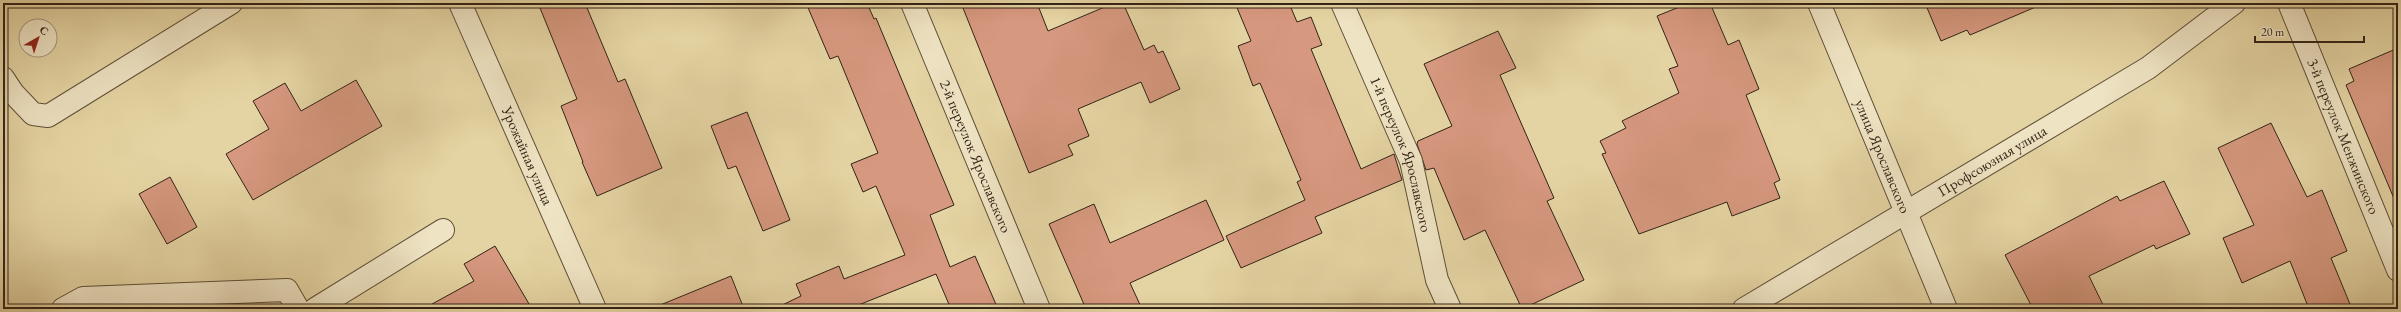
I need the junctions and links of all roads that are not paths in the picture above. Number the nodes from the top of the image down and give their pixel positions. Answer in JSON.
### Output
{"nodes":[{"id":1,"x":231,"y":3,"type":"edge"},
{"id":2,"x":460,"y":3,"type":"edge"},
{"id":3,"x":912,"y":3,"type":"edge"},
{"id":4,"x":1342,"y":3,"type":"edge"},
{"id":5,"x":1820,"y":3,"type":"edge"},
{"id":6,"x":2234,"y":3,"type":"edge"},
{"id":7,"x":2289,"y":3,"type":"edge"},
{"id":8,"x":3,"y":78,"type":"edge"},
{"id":9,"x":1906,"y":212,"type":"junction"},
{"id":10,"x":443,"y":230,"type":"dead end"},
{"id":11,"x":2398,"y":270,"type":"edge"},
{"id":12,"x":63,"y":309,"type":"edge"},
{"id":13,"x":298,"y":309,"type":"edge"},
{"id":14,"x":315,"y":309,"type":"edge"},
{"id":15,"x":595,"y":309,"type":"edge"},
{"id":16,"x":1039,"y":309,"type":"edge"},
{"id":17,"x":1450,"y":309,"type":"edge"},
{"id":18,"x":1744,"y":309,"type":"edge"},
{"id":19,"x":1946,"y":309,"type":"edge"}],
"edges":[{"from":1,"to":8,"type":"street"},
{"from":2,"to":15,"type":"street","name":"Урожайная улица"},
{"from":3,"to":16,"type":"street","name":"2-й переулок Ярославского"},
{"from":4,"to":17,"type":"street","name":"1-й переулок Ярославского"},
{"from":5,"to":9,"type":"street","name":"улица Ярославского"},
{"from":6,"to":9,"type":"street","name":"Профсоюзная улица"},
{"from":7,"to":11,"type":"street","name":"3-й переулок Менжинского"},
{"from":9,"to":18,"type":"street","name":"Профсоюзная улица"},
{"from":9,"to":19,"type":"street","name":"улица Ярославского"},
{"from":10,"to":14,"type":"street"},
{"from":12,"to":13,"type":"street"}]}
